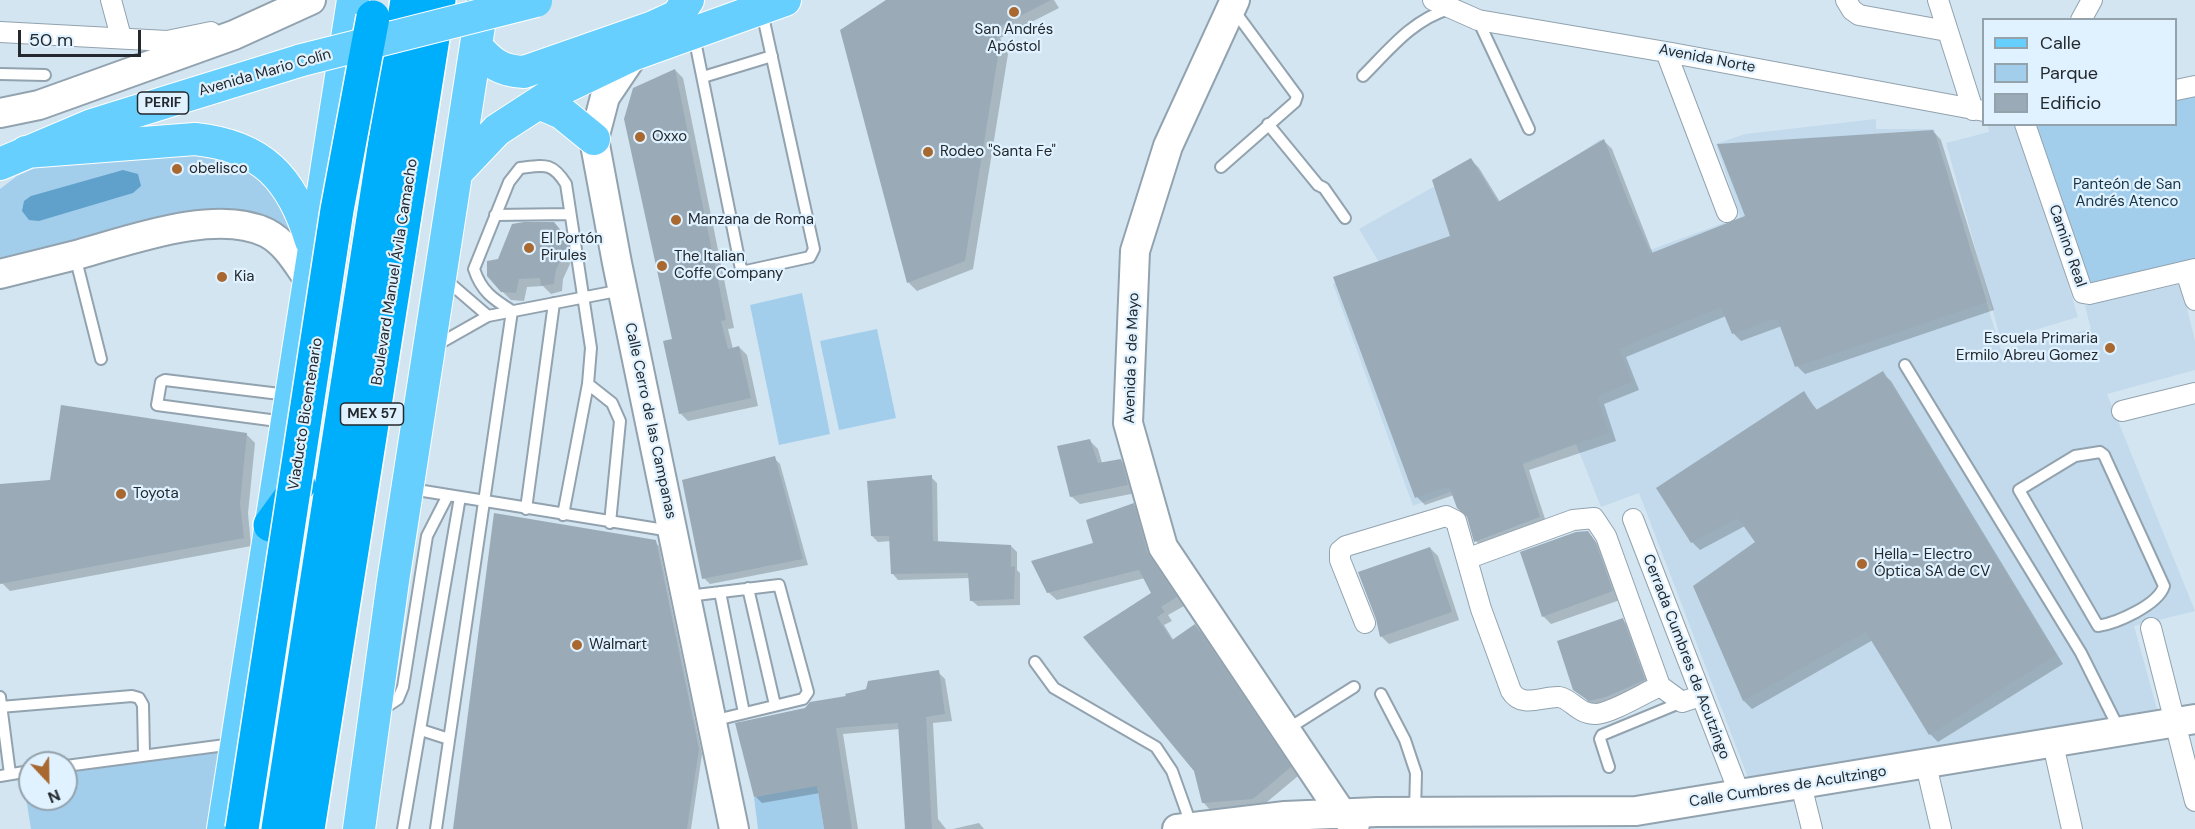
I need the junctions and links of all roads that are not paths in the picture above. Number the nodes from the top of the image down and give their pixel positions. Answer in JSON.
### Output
{"nodes":[{"id":1,"x":111,"y":0,"type":"edge"},
{"id":2,"x":311,"y":0,"type":"edge"},
{"id":3,"x":353,"y":0,"type":"edge"},
{"id":4,"x":376,"y":0,"type":"edge"},
{"id":5,"x":407,"y":0,"type":"edge"},
{"id":6,"x":439,"y":0,"type":"edge"},
{"id":7,"x":483,"y":0,"type":"edge"},
{"id":8,"x":688,"y":0,"type":"edge"},
{"id":9,"x":716,"y":0,"type":"edge"},
{"id":10,"x":1846,"y":0,"type":"edge"},
{"id":11,"x":1938,"y":0,"type":"edge"},
{"id":12,"x":2092,"y":0,"type":"edge"},
{"id":13,"x":538,"y":1,"type":"edge"},
{"id":14,"x":1229,"y":2,"type":"edge"},
{"id":15,"x":1441,"y":4,"type":"edge"},
{"id":16,"x":763,"y":8,"type":"edge"},
{"id":17,"x":2081,"y":18,"type":"edge"},
{"id":18,"x":1478,"y":20,"type":"junction"},
{"id":19,"x":653,"y":27,"type":"junction"},
{"id":20,"x":1947,"y":31,"type":"junction"},
{"id":21,"x":0,"y":32,"type":"edge"},
{"id":22,"x":234,"y":35,"type":"junction"},
{"id":23,"x":693,"y":35,"type":"junction"},
{"id":24,"x":121,"y":37,"type":"junction"},
{"id":25,"x":476,"y":46,"type":"junction"},
{"id":26,"x":1666,"y":52,"type":"junction"},
{"id":27,"x":632,"y":55,"type":"junction"},
{"id":28,"x":772,"y":56,"type":"junction"},
{"id":29,"x":0,"y":74,"type":"edge"},
{"id":30,"x":45,"y":75,"type":"dead end"},
{"id":31,"x":1363,"y":76,"type":"dead end"},
{"id":32,"x":703,"y":77,"type":"junction"},
{"id":33,"x":2195,"y":86,"type":"edge"},
{"id":34,"x":2177,"y":90,"type":"edge"},
{"id":35,"x":539,"y":103,"type":"junction"},
{"id":36,"x":1978,"y":110,"type":"edge"},
{"id":37,"x":0,"y":113,"type":"edge"},
{"id":38,"x":1268,"y":124,"type":"junction"},
{"id":39,"x":2026,"y":126,"type":"edge"},
{"id":40,"x":1529,"y":129,"type":"dead end"},
{"id":41,"x":594,"y":139,"type":"junction"},
{"id":42,"x":13,"y":158,"type":"edge"},
{"id":43,"x":1221,"y":167,"type":"dead end"},
{"id":44,"x":458,"y":171,"type":"junction"},
{"id":45,"x":1727,"y":212,"type":"dead end"},
{"id":46,"x":570,"y":214,"type":"junction"},
{"id":47,"x":495,"y":215,"type":"junction"},
{"id":48,"x":1345,"y":218,"type":"dead end"},
{"id":49,"x":313,"y":247,"type":"junction"},
{"id":50,"x":75,"y":255,"type":"junction"},
{"id":51,"x":2191,"y":271,"type":"edge"},
{"id":52,"x":0,"y":274,"type":"edge"},
{"id":53,"x":442,"y":276,"type":"junction"},
{"id":54,"x":309,"y":280,"type":"junction"},
{"id":55,"x":622,"y":290,"type":"junction"},
{"id":56,"x":582,"y":298,"type":"junction"},
{"id":57,"x":2195,"y":300,"type":"edge"},
{"id":58,"x":554,"y":303,"type":"junction"},
{"id":59,"x":512,"y":311,"type":"junction"},
{"id":60,"x":488,"y":316,"type":"junction"},
{"id":61,"x":430,"y":350,"type":"junction"},
{"id":62,"x":100,"y":359,"type":"dead end"},
{"id":63,"x":1905,"y":365,"type":"dead end"},
{"id":64,"x":588,"y":384,"type":"junction"},
{"id":65,"x":2195,"y":393,"type":"edge"},
{"id":66,"x":289,"y":409,"type":"junction"},
{"id":67,"x":2122,"y":411,"type":"dead end"},
{"id":68,"x":341,"y":428,"type":"junction"},
{"id":69,"x":408,"y":489,"type":"junction"},
{"id":70,"x":448,"y":495,"type":"junction"},
{"id":71,"x":460,"y":497,"type":"junction"},
{"id":72,"x":484,"y":501,"type":"junction"},
{"id":73,"x":526,"y":509,"type":"junction"},
{"id":74,"x":563,"y":515,"type":"junction"},
{"id":75,"x":1633,"y":519,"type":"dead end"},
{"id":76,"x":610,"y":523,"type":"junction"},
{"id":77,"x":270,"y":525,"type":"junction"},
{"id":78,"x":673,"y":531,"type":"junction"},
{"id":79,"x":1469,"y":558,"type":"junction"},
{"id":80,"x":748,"y":588,"type":"junction"},
{"id":81,"x":720,"y":592,"type":"junction"},
{"id":82,"x":686,"y":596,"type":"junction"},
{"id":83,"x":2145,"y":608,"type":"junction"},
{"id":84,"x":1365,"y":623,"type":"dead end"},
{"id":85,"x":2151,"y":628,"type":"joint"},
{"id":86,"x":1035,"y":662,"type":"dead end"},
{"id":87,"x":1660,"y":686,"type":"junction"},
{"id":88,"x":1354,"y":687,"type":"dead end"},
{"id":89,"x":1381,"y":694,"type":"dead end"},
{"id":90,"x":1691,"y":699,"type":"junction"},
{"id":91,"x":0,"y":704,"type":"edge"},
{"id":92,"x":775,"y":705,"type":"junction"},
{"id":93,"x":375,"y":713,"type":"junction"},
{"id":94,"x":744,"y":713,"type":"junction"},
{"id":95,"x":712,"y":721,"type":"junction"},
{"id":96,"x":2186,"y":721,"type":"edge"},
{"id":97,"x":421,"y":730,"type":"junction"},
{"id":98,"x":1286,"y":730,"type":"junction"},
{"id":99,"x":2121,"y":732,"type":"junction"},
{"id":100,"x":449,"y":739,"type":"junction"},
{"id":101,"x":236,"y":743,"type":"junction"},
{"id":102,"x":2053,"y":744,"type":"junction"},
{"id":103,"x":144,"y":753,"type":"junction"},
{"id":104,"x":78,"y":764,"type":"edge"},
{"id":105,"x":1926,"y":765,"type":"junction"},
{"id":106,"x":1610,"y":767,"type":"dead end"},
{"id":107,"x":5,"y":775,"type":"edge"},
{"id":108,"x":1802,"y":785,"type":"junction"},
{"id":109,"x":1740,"y":795,"type":"junction"},
{"id":110,"x":2195,"y":801,"type":"edge"},
{"id":111,"x":1415,"y":812,"type":"junction"},
{"id":112,"x":1360,"y":818,"type":"edge"},
{"id":113,"x":1639,"y":820,"type":"edge"},
{"id":114,"x":1286,"y":823,"type":"edge"},
{"id":115,"x":1185,"y":828,"type":"edge"},
{"id":116,"x":223,"y":829,"type":"edge"},
{"id":117,"x":242,"y":829,"type":"edge"},
{"id":118,"x":279,"y":829,"type":"edge"},
{"id":119,"x":308,"y":829,"type":"edge"},
{"id":120,"x":359,"y":829,"type":"edge"},
{"id":121,"x":403,"y":829,"type":"edge"},
{"id":122,"x":436,"y":829,"type":"edge"},
{"id":123,"x":734,"y":829,"type":"edge"},
{"id":124,"x":1812,"y":829,"type":"edge"},
{"id":125,"x":1941,"y":829,"type":"edge"},
{"id":126,"x":2072,"y":829,"type":"edge"}],
"edges":[{"from":1,"to":24,"type":"street"},
{"from":2,"to":22,"type":"street"},
{"from":3,"to":49,"type":"main road"},
{"from":4,"to":117,"type":"highway","name":"Viaducto Bicentenario","bridge":true},
{"from":5,"to":68,"type":"highway","name":"Boulevard Manuel Ávila Camacho","number":"MEX 57"},
{"from":6,"to":119,"type":"highway","name":"Boulevard Manuel Ávila Camacho","number":"MEX 57"},
{"from":7,"to":25,"type":"main road"},
{"from":8,"to":19,"type":"main road"},
{"from":9,"to":16,"type":"main road"},
{"from":10,"to":20,"type":"street"},
{"from":11,"to":20,"type":"street"},
{"from":12,"to":17,"type":"street"},
{"from":13,"to":42,"type":"main road","name":"Avenida Mario Colín","number":"PERIF","bridge":true},
{"from":14,"to":38,"type":"lane"},
{"from":14,"to":98,"type":"street","name":"Avenida 5 de Mayo"},
{"from":15,"to":18,"type":"street","name":"Avenida Norte"},
{"from":15,"to":31,"type":"lane"},
{"from":16,"to":23,"type":"main road"},
{"from":16,"to":28,"type":"lane"},
{"from":18,"to":26,"type":"street","name":"Avenida Norte"},
{"from":18,"to":40,"type":"lane"},
{"from":19,"to":25,"type":"main road"},
{"from":19,"to":27,"type":"street","name":"Calle Cerro de las Campanas"},
{"from":20,"to":36,"type":"street"},
{"from":21,"to":24,"type":"street"},
{"from":22,"to":24,"type":"street"},
{"from":22,"to":37,"type":"street"},
{"from":23,"to":27,"type":"main road"},
{"from":23,"to":32,"type":"lane"},
{"from":25,"to":44,"type":"main road"},
{"from":26,"to":36,"type":"street","name":"Avenida Norte"},
{"from":26,"to":45,"type":"street"},
{"from":27,"to":35,"type":"main road"},
{"from":27,"to":41,"type":"street","name":"Calle Cerro de las Campanas"},
{"from":28,"to":32,"type":"lane"},
{"from":28,"to":32,"type":"lane"},
{"from":29,"to":30,"type":"lane"},
{"from":33,"to":34,"type":"street"},
{"from":35,"to":41,"type":"main road"},
{"from":35,"to":44,"type":"main road"},
{"from":38,"to":43,"type":"lane"},
{"from":38,"to":48,"type":"lane"},
{"from":39,"to":51,"type":"street","name":"Camino Real"},
{"from":41,"to":55,"type":"street","name":"Calle Cerro de las Campanas"},
{"from":42,"to":49,"type":"main road"},
{"from":44,"to":53,"type":"main road"},
{"from":46,"to":47,"type":"lane"},
{"from":46,"to":47,"type":"lane"},
{"from":46,"to":56,"type":"lane"},
{"from":47,"to":59,"type":"lane"},
{"from":49,"to":54,"type":"main road"},
{"from":50,"to":52,"type":"street"},
{"from":50,"to":54,"type":"street"},
{"from":50,"to":62,"type":"lane"},
{"from":51,"to":57,"type":"street"},
{"from":53,"to":60,"type":"lane"},
{"from":53,"to":61,"type":"main road"},
{"from":54,"to":66,"type":"main road"},
{"from":55,"to":56,"type":"lane"},
{"from":55,"to":78,"type":"street","name":"Calle Cerro de las Campanas"},
{"from":56,"to":58,"type":"lane"},
{"from":56,"to":64,"type":"lane"},
{"from":58,"to":59,"type":"lane"},
{"from":58,"to":73,"type":"lane"},
{"from":59,"to":60,"type":"lane"},
{"from":59,"to":72,"type":"lane"},
{"from":60,"to":61,"type":"lane"},
{"from":61,"to":69,"type":"main road"},
{"from":63,"to":99,"type":"lane"},
{"from":64,"to":74,"type":"lane"},
{"from":64,"to":76,"type":"lane"},
{"from":65,"to":67,"type":"street"},
{"from":66,"to":66,"type":"lane"},
{"from":66,"to":77,"type":"main road"},
{"from":68,"to":77,"type":"highway"},
{"from":68,"to":118,"type":"highway","name":"Boulevard Manuel Ávila Camacho","number":"MEX 57"},
{"from":69,"to":70,"type":"lane"},
{"from":69,"to":93,"type":"main road"},
{"from":70,"to":71,"type":"lane"},
{"from":70,"to":93,"type":"lane"},
{"from":71,"to":72,"type":"lane"},
{"from":71,"to":97,"type":"lane"},
{"from":72,"to":73,"type":"lane"},
{"from":72,"to":100,"type":"lane"},
{"from":73,"to":74,"type":"lane"},
{"from":74,"to":76,"type":"lane"},
{"from":75,"to":90,"type":"street","name":"Cerrada Cumbres de Acutzingo"},
{"from":76,"to":78,"type":"lane"},
{"from":77,"to":101,"type":"main road"},
{"from":78,"to":82,"type":"street","name":"Calle Cerro de las Campanas"},
{"from":79,"to":84,"type":"street"},
{"from":79,"to":87,"type":"street"},
{"from":79,"to":87,"type":"street"},
{"from":80,"to":81,"type":"lane"},
{"from":80,"to":92,"type":"lane"},
{"from":80,"to":92,"type":"lane"},
{"from":81,"to":82,"type":"lane"},
{"from":81,"to":94,"type":"lane"},
{"from":82,"to":95,"type":"street","name":"Calle Cerro de las Campanas"},
{"from":83,"to":83,"type":"lane"},
{"from":83,"to":85,"type":"lane"},
{"from":85,"to":96,"type":"street"},
{"from":86,"to":115,"type":"lane"},
{"from":87,"to":90,"type":"street"},
{"from":88,"to":98,"type":"lane"},
{"from":89,"to":111,"type":"lane"},
{"from":90,"to":106,"type":"lane"},
{"from":90,"to":109,"type":"street","name":"Cerrada Cumbres de Acutzingo"},
{"from":91,"to":103,"type":"lane"},
{"from":91,"to":107,"type":"lane"},
{"from":92,"to":94,"type":"lane"},
{"from":93,"to":120,"type":"main road"},
{"from":94,"to":95,"type":"lane"},
{"from":95,"to":123,"type":"street","name":"Calle Cerro de las Campanas"},
{"from":96,"to":99,"type":"street","name":"Calle Cumbres de Acultzingo"},
{"from":96,"to":110,"type":"street"},
{"from":97,"to":100,"type":"lane"},
{"from":97,"to":121,"type":"lane"},
{"from":98,"to":112,"type":"street","name":"Avenida 5 de Mayo"},
{"from":99,"to":102,"type":"street","name":"Calle Cumbres de Acultzingo"},
{"from":100,"to":122,"type":"lane"},
{"from":101,"to":103,"type":"lane"},
{"from":101,"to":116,"type":"main road"},
{"from":102,"to":105,"type":"street","name":"Calle Cumbres de Acultzingo"},
{"from":102,"to":126,"type":"street"},
{"from":103,"to":104,"type":"lane"},
{"from":105,"to":108,"type":"street","name":"Calle Cumbres de Acultzingo"},
{"from":105,"to":125,"type":"street"},
{"from":108,"to":109,"type":"street","name":"Calle Cumbres de Acultzingo"},
{"from":108,"to":124,"type":"street"},
{"from":109,"to":113,"type":"street","name":"Calle Cumbres de Acultzingo"},
{"from":111,"to":112,"type":"street","name":"Calle Cumbres de Acultzingo"},
{"from":111,"to":113,"type":"street","name":"Calle Cumbres de Acultzingo"},
{"from":112,"to":114,"type":"street","name":"Calle Cumbres de Acultzingo"},
{"from":114,"to":115,"type":"street","name":"Calle Cumbres de Acultzingo"}]}
